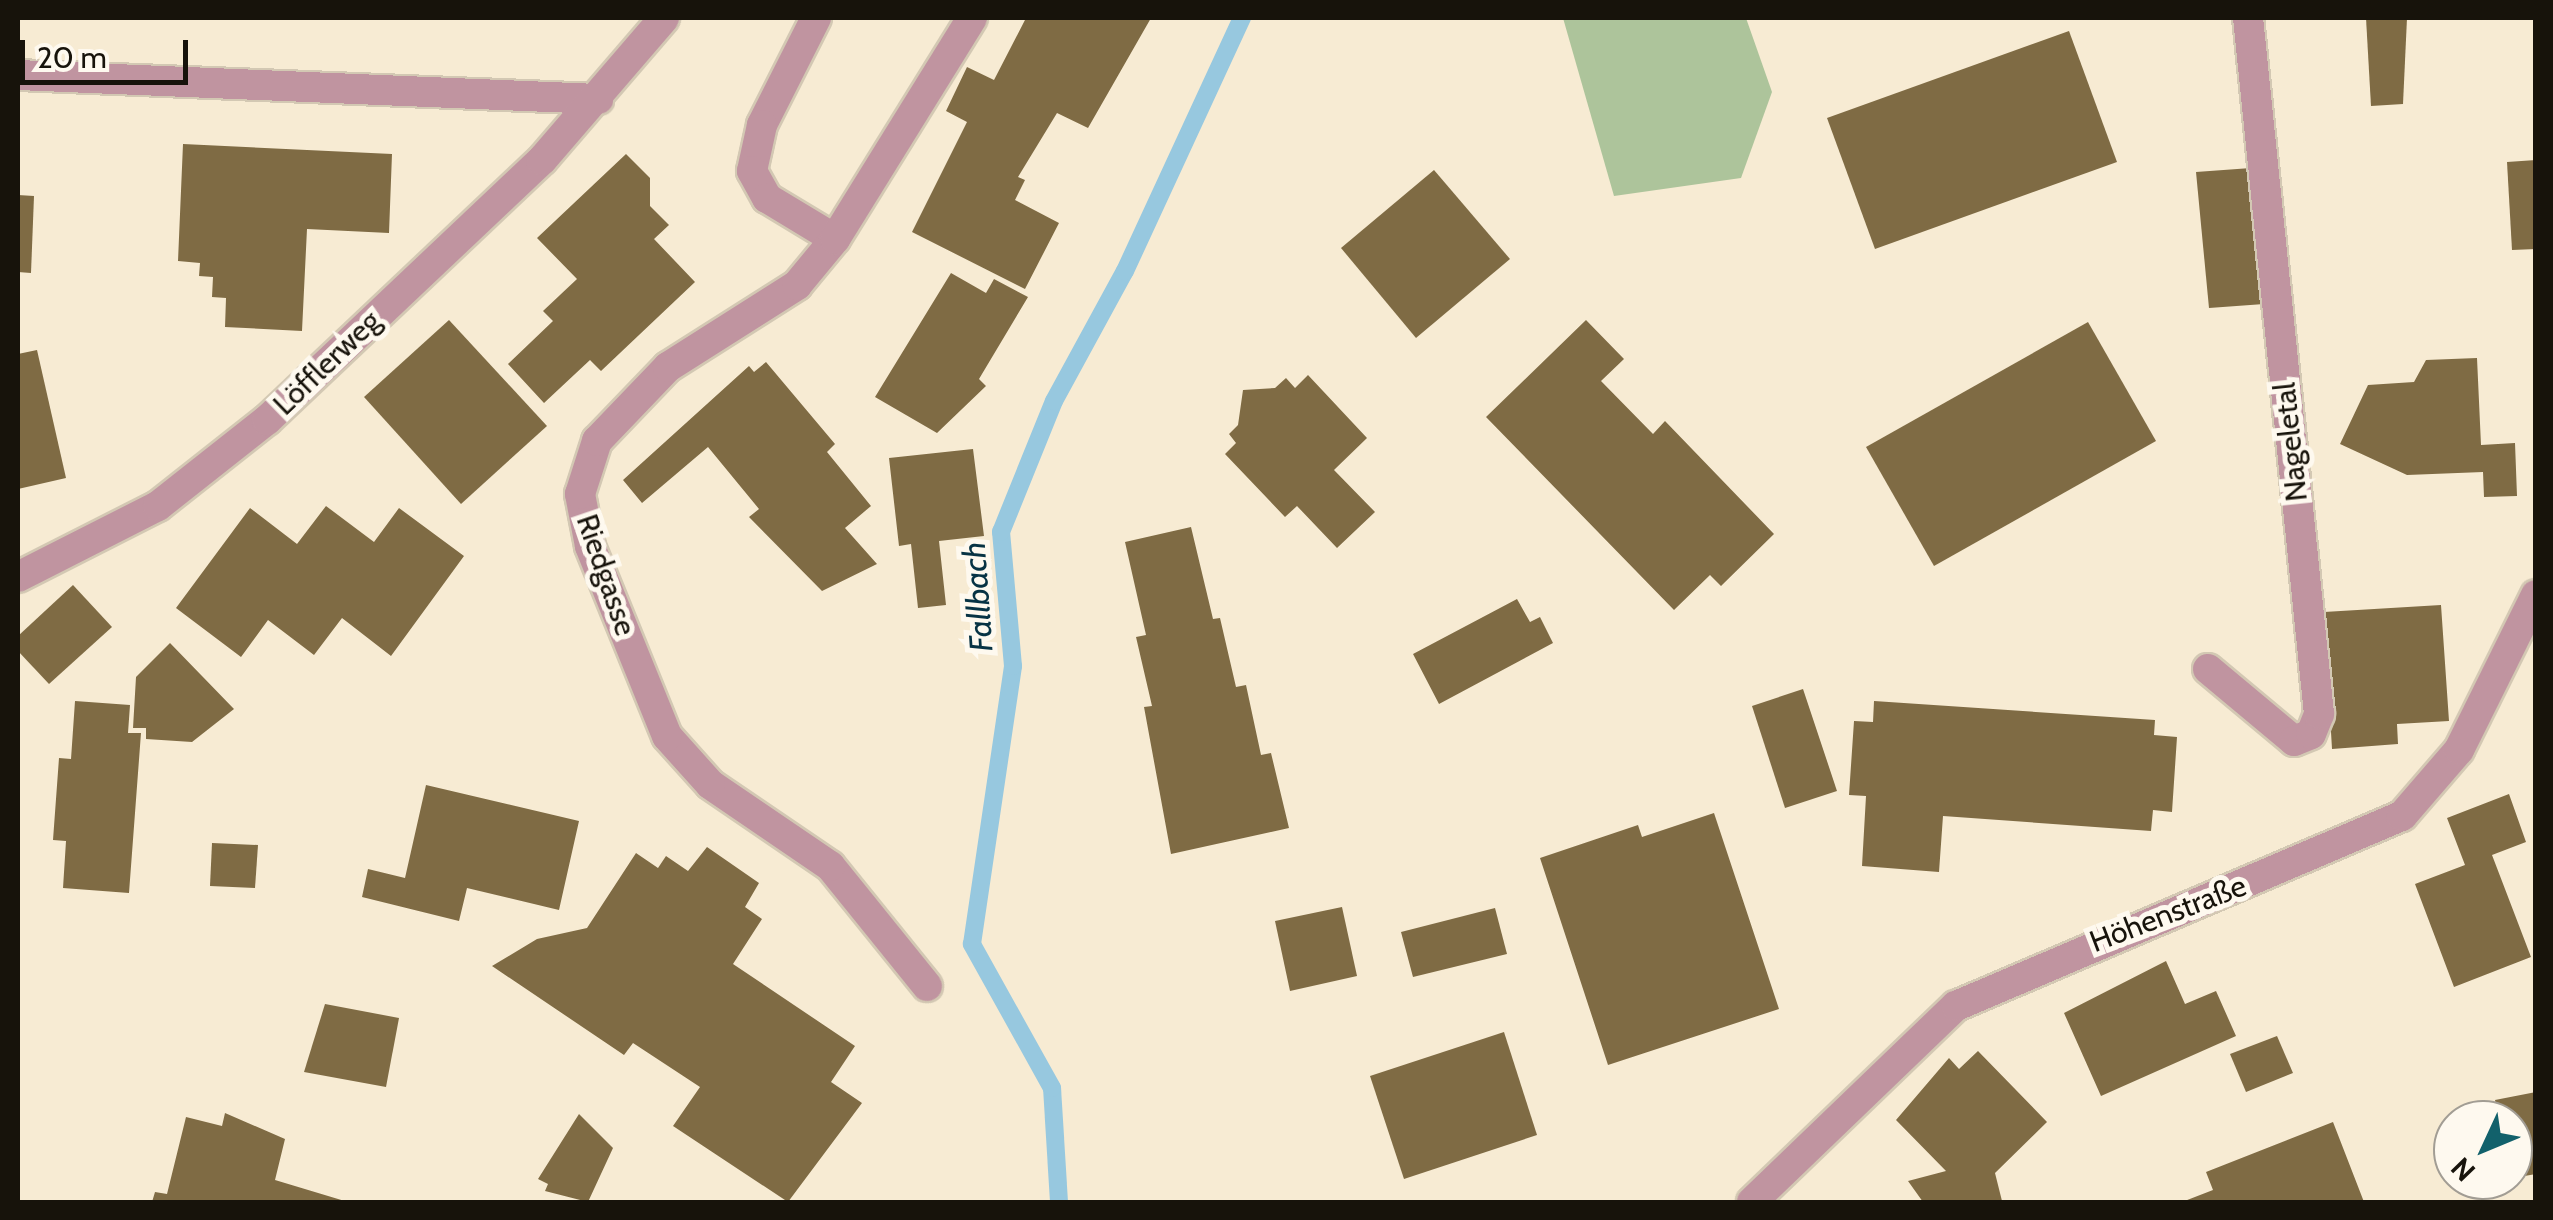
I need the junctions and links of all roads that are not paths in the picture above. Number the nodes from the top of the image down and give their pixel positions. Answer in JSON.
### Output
{"nodes":[{"id":1,"x":664,"y":18,"type":"edge"},
{"id":2,"x":816,"y":18,"type":"edge"},
{"id":3,"x":972,"y":18,"type":"edge"},
{"id":4,"x":2248,"y":18,"type":"edge"},
{"id":5,"x":18,"y":75,"type":"edge"},
{"id":6,"x":599,"y":99,"type":"junction"},
{"id":7,"x":835,"y":239,"type":"junction"},
{"id":8,"x":18,"y":577,"type":"edge"},
{"id":9,"x":2536,"y":596,"type":"edge"},
{"id":10,"x":2208,"y":668,"type":"dead end"},
{"id":11,"x":927,"y":986,"type":"dead end"},
{"id":12,"x":1752,"y":1202,"type":"edge"}],
"edges":[{"from":1,"to":6,"type":"street","name":"Löfflerweg"},
{"from":2,"to":7,"type":"street"},
{"from":3,"to":7,"type":"street","name":"Riedgasse"},
{"from":4,"to":10,"type":"street","name":"Nageletal"},
{"from":5,"to":6,"type":"street"},
{"from":6,"to":8,"type":"street","name":"Löfflerweg"},
{"from":7,"to":11,"type":"street","name":"Riedgasse"},
{"from":9,"to":12,"type":"street","name":"Höhenstraße"}]}
